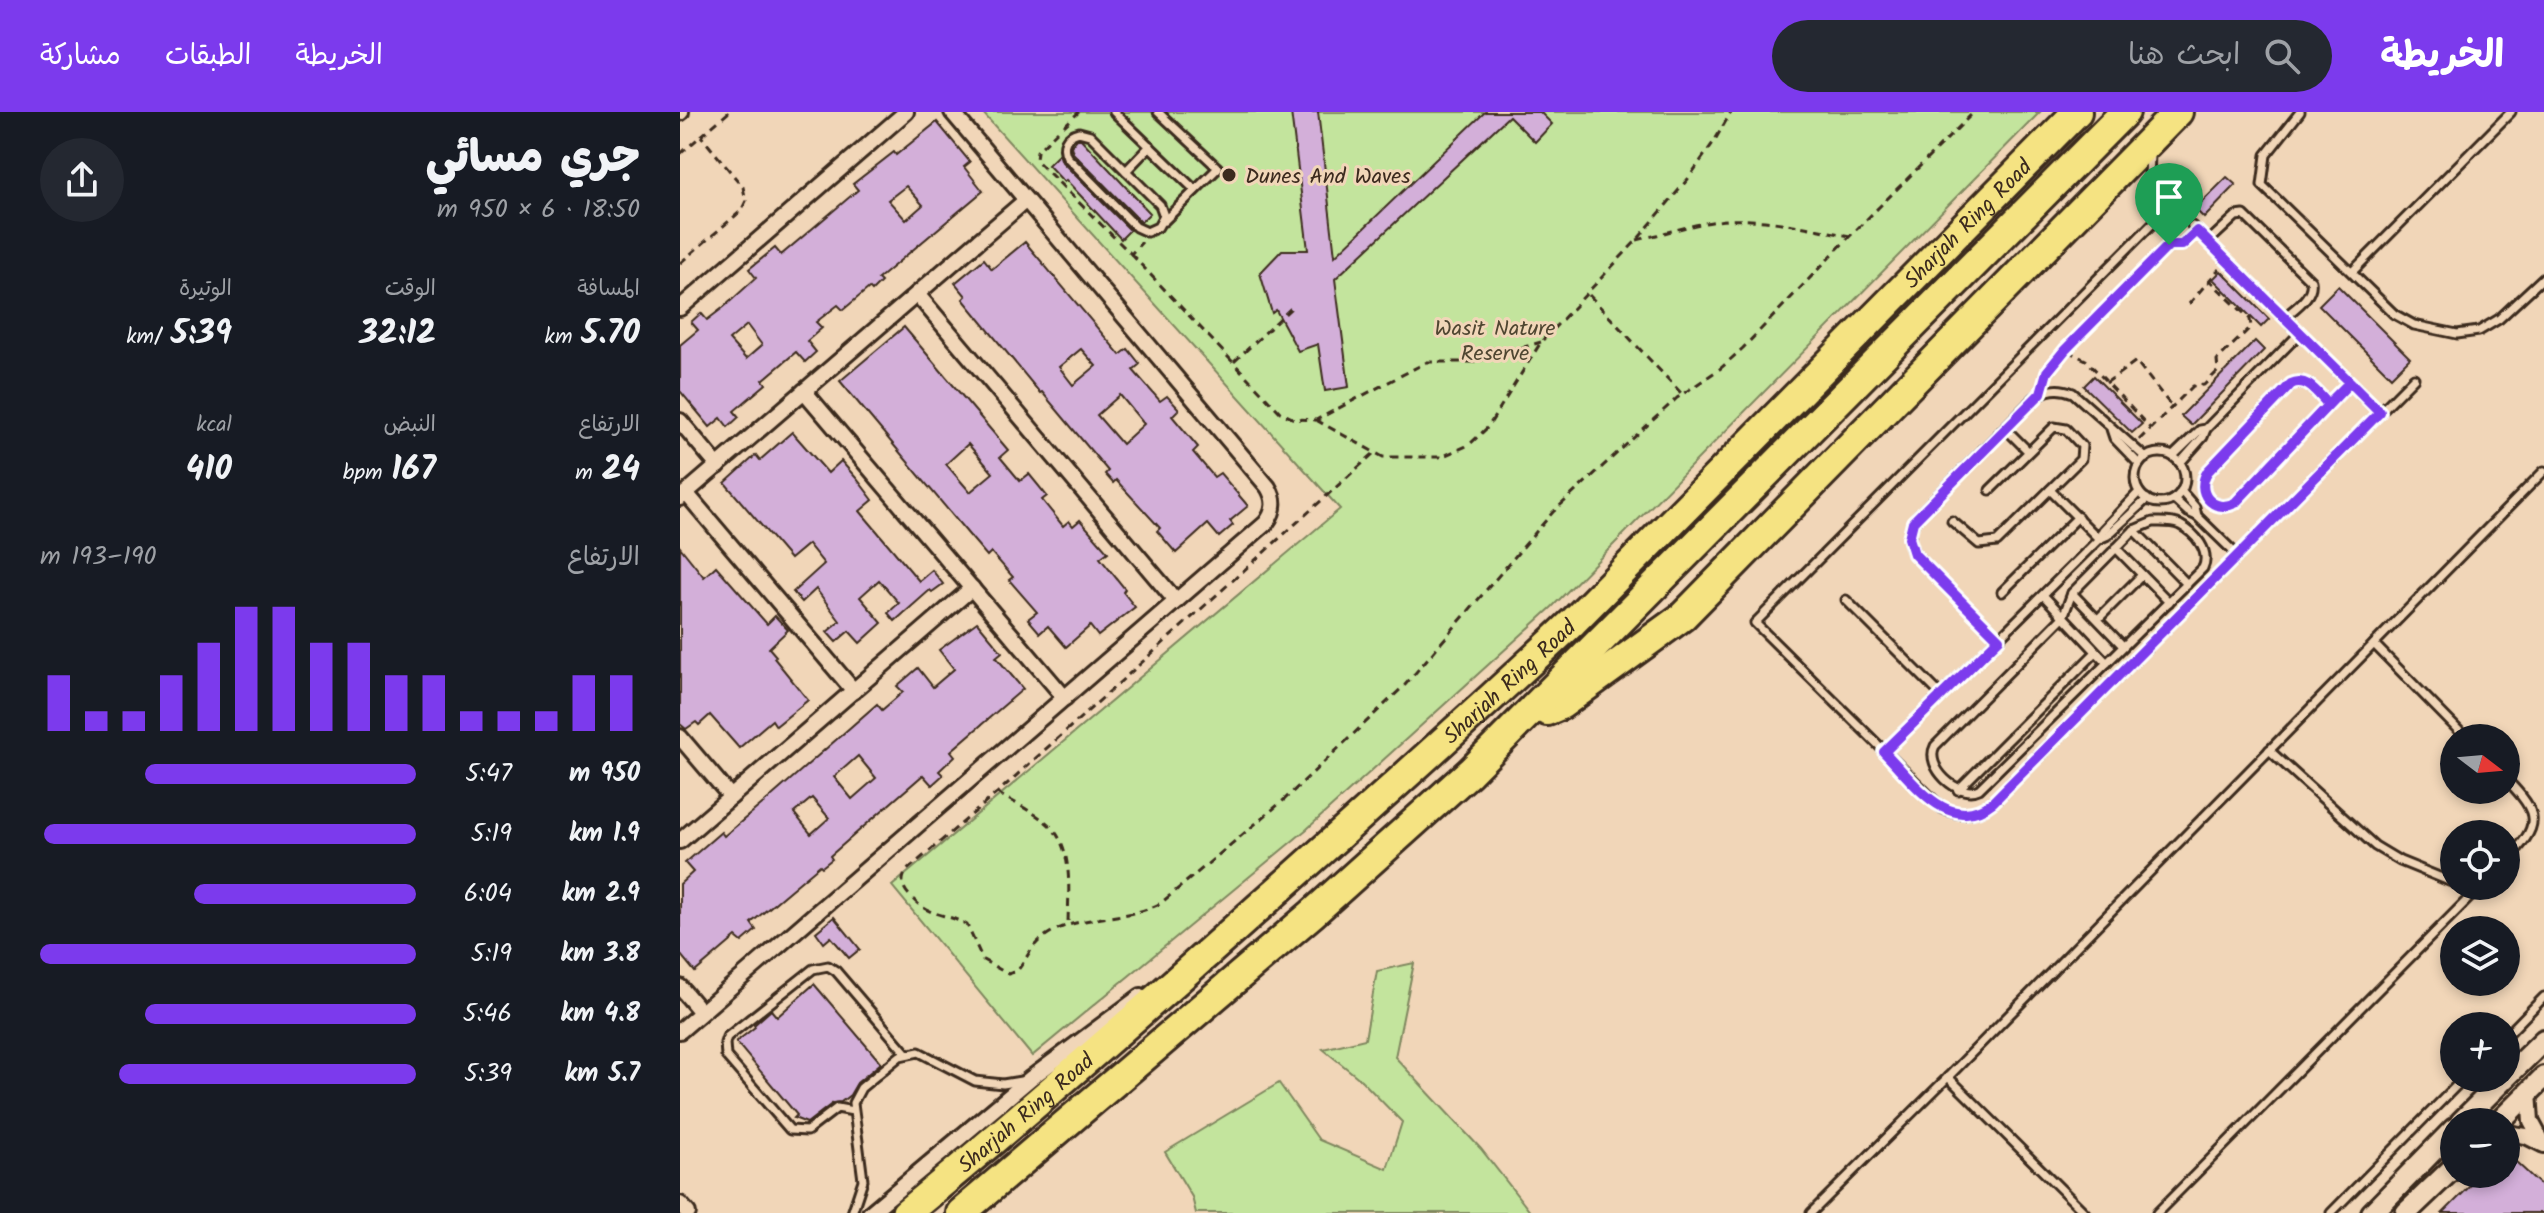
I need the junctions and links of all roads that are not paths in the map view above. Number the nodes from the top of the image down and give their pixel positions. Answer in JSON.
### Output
{"nodes":[{"id":1,"x":906,"y":112,"type":"edge"},
{"id":2,"x":952,"y":112,"type":"edge"},
{"id":3,"x":1114,"y":112,"type":"edge"},
{"id":4,"x":1158,"y":112,"type":"edge"},
{"id":5,"x":2077,"y":112,"type":"edge"},
{"id":6,"x":2125,"y":112,"type":"edge"},
{"id":7,"x":2178,"y":112,"type":"edge"},
{"id":8,"x":2300,"y":112,"type":"edge"},
{"id":9,"x":2511,"y":112,"type":"edge"},
{"id":10,"x":1150,"y":146,"type":"junction"},
{"id":11,"x":1126,"y":171,"type":"junction"},
{"id":12,"x":2134,"y":176,"type":"junction"},
{"id":13,"x":1195,"y":190,"type":"junction"},
{"id":14,"x":1026,"y":200,"type":"junction"},
{"id":15,"x":2171,"y":205,"type":"junction"},
{"id":16,"x":2185,"y":218,"type":"dead end"},
{"id":17,"x":1162,"y":222,"type":"junction"},
{"id":18,"x":2195,"y":228,"type":"road end"},
{"id":19,"x":2208,"y":242,"type":"junction"},
{"id":20,"x":2352,"y":272,"type":"junction"},
{"id":21,"x":2544,"y":277,"type":"edge"},
{"id":22,"x":917,"y":294,"type":"junction"},
{"id":23,"x":680,"y":308,"type":"edge"},
{"id":24,"x":2285,"y":317,"type":"junction"},
{"id":25,"x":2300,"y":333,"type":"junction"},
{"id":26,"x":2414,"y":378,"type":"dead end"},
{"id":27,"x":2350,"y":382,"type":"junction"},
{"id":28,"x":804,"y":391,"type":"junction"},
{"id":29,"x":2328,"y":404,"type":"junction"},
{"id":30,"x":2380,"y":412,"type":"junction"},
{"id":31,"x":680,"y":421,"type":"edge"},
{"id":32,"x":2005,"y":428,"type":"junction"},
{"id":33,"x":2111,"y":429,"type":"junction"},
{"id":34,"x":2206,"y":429,"type":"junction"},
{"id":35,"x":2028,"y":451,"type":"junction"},
{"id":36,"x":2173,"y":456,"type":"junction"},
{"id":37,"x":2142,"y":461,"type":"junction"},
{"id":38,"x":2180,"y":463,"type":"junction"},
{"id":39,"x":718,"y":466,"type":"junction"},
{"id":40,"x":2544,"y":471,"type":"edge"},
{"id":41,"x":1990,"y":490,"type":"dead end"},
{"id":42,"x":2050,"y":490,"type":"junction"},
{"id":43,"x":2181,"y":491,"type":"junction"},
{"id":44,"x":2139,"y":492,"type":"junction"},
{"id":45,"x":683,"y":496,"type":"edge"},
{"id":46,"x":2147,"y":499,"type":"junction"},
{"id":47,"x":2174,"y":499,"type":"junction"},
{"id":48,"x":2197,"y":516,"type":"junction"},
{"id":49,"x":2078,"y":517,"type":"junction"},
{"id":50,"x":1952,"y":521,"type":"dead end"},
{"id":51,"x":2134,"y":530,"type":"junction"},
{"id":52,"x":2099,"y":539,"type":"junction"},
{"id":53,"x":2116,"y":548,"type":"junction"},
{"id":54,"x":2238,"y":556,"type":"junction"},
{"id":55,"x":2142,"y":575,"type":"junction"},
{"id":56,"x":2187,"y":584,"type":"junction"},
{"id":57,"x":972,"y":588,"type":"junction"},
{"id":58,"x":2002,"y":592,"type":"dead end"},
{"id":59,"x":2072,"y":593,"type":"junction"},
{"id":60,"x":2043,"y":595,"type":"junction"},
{"id":61,"x":1846,"y":600,"type":"dead end"},
{"id":62,"x":1176,"y":601,"type":"junction"},
{"id":63,"x":2169,"y":602,"type":"junction"},
{"id":64,"x":2063,"y":617,"type":"junction"},
{"id":65,"x":2098,"y":619,"type":"junction"},
{"id":66,"x":2144,"y":627,"type":"junction"},
{"id":67,"x":1999,"y":639,"type":"junction"},
{"id":68,"x":2155,"y":639,"type":"junction"},
{"id":69,"x":2374,"y":644,"type":"junction"},
{"id":70,"x":2123,"y":646,"type":"junction"},
{"id":71,"x":2096,"y":652,"type":"junction"},
{"id":72,"x":2107,"y":663,"type":"junction"},
{"id":73,"x":854,"y":691,"type":"junction"},
{"id":74,"x":1942,"y":696,"type":"junction"},
{"id":75,"x":1065,"y":698,"type":"junction"},
{"id":76,"x":1520,"y":723,"type":"junction"},
{"id":77,"x":2452,"y":724,"type":"edge"},
{"id":78,"x":680,"y":737,"type":"edge"},
{"id":79,"x":2269,"y":750,"type":"junction"},
{"id":80,"x":1884,"y":752,"type":"junction"},
{"id":81,"x":1958,"y":790,"type":"junction"},
{"id":82,"x":2520,"y":793,"type":"edge"},
{"id":83,"x":731,"y":797,"type":"junction"},
{"id":84,"x":680,"y":841,"type":"edge"},
{"id":85,"x":2520,"y":846,"type":"edge"},
{"id":86,"x":2440,"y":878,"type":"edge"},
{"id":87,"x":2467,"y":900,"type":"edge"},
{"id":88,"x":1221,"y":942,"type":"junction"},
{"id":89,"x":680,"y":987,"type":"edge"},
{"id":90,"x":2544,"y":997,"type":"edge"},
{"id":91,"x":701,"y":1012,"type":"junction"},
{"id":92,"x":2520,"y":1022,"type":"edge"},
{"id":93,"x":680,"y":1031,"type":"edge"},
{"id":94,"x":2544,"y":1040,"type":"edge"},
{"id":95,"x":906,"y":1053,"type":"junction"},
{"id":96,"x":2520,"y":1064,"type":"edge"},
{"id":97,"x":1948,"y":1077,"type":"junction"},
{"id":98,"x":1031,"y":1078,"type":"junction"},
{"id":99,"x":2537,"y":1084,"type":"edge"},
{"id":100,"x":2450,"y":1092,"type":"edge"},
{"id":101,"x":2492,"y":1092,"type":"edge"},
{"id":102,"x":2475,"y":1108,"type":"edge"},
{"id":103,"x":2513,"y":1108,"type":"edge"},
{"id":104,"x":853,"y":1111,"type":"junction"},
{"id":105,"x":2520,"y":1135,"type":"edge"},
{"id":106,"x":2440,"y":1143,"type":"edge"},
{"id":107,"x":2543,"y":1145,"type":"edge"},
{"id":108,"x":2440,"y":1180,"type":"edge"},
{"id":109,"x":680,"y":1204,"type":"edge"},
{"id":110,"x":688,"y":1213,"type":"edge"},
{"id":111,"x":852,"y":1213,"type":"edge"},
{"id":112,"x":870,"y":1213,"type":"edge"},
{"id":113,"x":906,"y":1213,"type":"edge"},
{"id":114,"x":961,"y":1213,"type":"edge"},
{"id":115,"x":1811,"y":1213,"type":"edge"},
{"id":116,"x":2085,"y":1213,"type":"edge"},
{"id":117,"x":2157,"y":1213,"type":"edge"},
{"id":118,"x":2331,"y":1213,"type":"edge"},
{"id":119,"x":2372,"y":1213,"type":"edge"},
{"id":120,"x":2406,"y":1213,"type":"edge"}],
"edges":[{"from":1,"to":23,"type":"street"},
{"from":2,"to":14,"type":"street"},
{"from":3,"to":10,"type":"lane"},
{"from":4,"to":13,"type":"lane"},
{"from":5,"to":88,"type":"highway","name":"Sharjah Ring Road"},
{"from":6,"to":76,"type":"highway","name":"Sharjah Ring Road"},
{"from":7,"to":12,"type":"highway"},
{"from":8,"to":20,"type":"lane"},
{"from":9,"to":20,"type":"lane"},
{"from":10,"to":11,"type":"lane"},
{"from":10,"to":13,"type":"lane"},
{"from":11,"to":17,"type":"lane"},
{"from":11,"to":17,"type":"lane"},
{"from":12,"to":15,"type":"lane"},
{"from":12,"to":76,"type":"highway"},
{"from":13,"to":17,"type":"lane"},
{"from":14,"to":22,"type":"street"},
{"from":14,"to":62,"type":"street"},
{"from":15,"to":16,"type":"lane"},
{"from":15,"to":80,"type":"lane"},
{"from":18,"to":19,"type":"lane"},
{"from":19,"to":24,"type":"lane"},
{"from":19,"to":24,"type":"lane"},
{"from":20,"to":21,"type":"lane"},
{"from":22,"to":28,"type":"street"},
{"from":22,"to":62,"type":"street"},
{"from":24,"to":25,"type":"lane"},
{"from":25,"to":27,"type":"lane"},
{"from":25,"to":34,"type":"lane"},
{"from":26,"to":30,"type":"lane"},
{"from":27,"to":29,"type":"lane"},
{"from":27,"to":30,"type":"lane"},
{"from":28,"to":39,"type":"street"},
{"from":28,"to":57,"type":"street"},
{"from":29,"to":29,"type":"lane"},
{"from":30,"to":54,"type":"lane"},
{"from":31,"to":39,"type":"street"},
{"from":32,"to":33,"type":"lane"},
{"from":32,"to":35,"type":"lane"},
{"from":32,"to":67,"type":"lane"},
{"from":33,"to":37,"type":"lane"},
{"from":33,"to":37,"type":"lane"},
{"from":34,"to":36,"type":"lane"},
{"from":34,"to":38,"type":"lane"},
{"from":35,"to":41,"type":"lane"},
{"from":35,"to":42,"type":"lane"},
{"from":36,"to":37,"type":"lane"},
{"from":36,"to":38,"type":"lane"},
{"from":37,"to":44,"type":"lane"},
{"from":38,"to":43,"type":"lane"},
{"from":39,"to":45,"type":"street"},
{"from":40,"to":69,"type":"lane"},
{"from":42,"to":49,"type":"lane"},
{"from":42,"to":50,"type":"lane"},
{"from":43,"to":47,"type":"lane"},
{"from":43,"to":48,"type":"lane"},
{"from":44,"to":46,"type":"lane"},
{"from":44,"to":52,"type":"lane"},
{"from":45,"to":73,"type":"street"},
{"from":46,"to":47,"type":"lane"},
{"from":46,"to":52,"type":"lane"},
{"from":47,"to":48,"type":"lane"},
{"from":48,"to":54,"type":"lane"},
{"from":49,"to":52,"type":"lane"},
{"from":49,"to":58,"type":"lane"},
{"from":51,"to":53,"type":"lane"},
{"from":51,"to":56,"type":"lane"},
{"from":51,"to":56,"type":"lane"},
{"from":52,"to":60,"type":"lane"},
{"from":53,"to":55,"type":"lane"},
{"from":53,"to":59,"type":"lane"},
{"from":54,"to":68,"type":"lane"},
{"from":55,"to":63,"type":"lane"},
{"from":55,"to":65,"type":"lane"},
{"from":56,"to":63,"type":"lane"},
{"from":57,"to":73,"type":"street"},
{"from":57,"to":75,"type":"street"},
{"from":59,"to":64,"type":"lane"},
{"from":59,"to":65,"type":"lane"},
{"from":60,"to":64,"type":"lane"},
{"from":60,"to":67,"type":"lane"},
{"from":61,"to":74,"type":"lane"},
{"from":62,"to":75,"type":"street"},
{"from":63,"to":66,"type":"lane"},
{"from":64,"to":71,"type":"lane"},
{"from":64,"to":81,"type":"lane"},
{"from":65,"to":70,"type":"lane"},
{"from":66,"to":68,"type":"lane"},
{"from":66,"to":70,"type":"lane"},
{"from":67,"to":74,"type":"lane"},
{"from":68,"to":80,"type":"lane"},
{"from":69,"to":77,"type":"lane"},
{"from":69,"to":79,"type":"lane"},
{"from":70,"to":72,"type":"lane"},
{"from":71,"to":72,"type":"lane"},
{"from":71,"to":81,"type":"lane"},
{"from":72,"to":81,"type":"lane"},
{"from":73,"to":83,"type":"street"},
{"from":74,"to":80,"type":"lane"},
{"from":75,"to":91,"type":"street"},
{"from":76,"to":114,"type":"highway","name":"Sharjah Ring Road"},
{"from":78,"to":83,"type":"street"},
{"from":79,"to":86,"type":"lane"},
{"from":79,"to":97,"type":"lane"},
{"from":82,"to":85,"type":"lane"},
{"from":83,"to":84,"type":"street"},
{"from":87,"to":117,"type":"lane"},
{"from":88,"to":98,"type":"street"},
{"from":88,"to":113,"type":"highway","name":"Sharjah Ring Road"},
{"from":89,"to":91,"type":"street"},
{"from":90,"to":92,"type":"lane"},
{"from":91,"to":93,"type":"street"},
{"from":94,"to":96,"type":"main road"},
{"from":95,"to":98,"type":"lane"},
{"from":95,"to":104,"type":"lane"},
{"from":95,"to":104,"type":"lane"},
{"from":97,"to":115,"type":"lane"},
{"from":97,"to":116,"type":"lane"},
{"from":98,"to":112,"type":"street"},
{"from":99,"to":103,"type":"main road"},
{"from":99,"to":107,"type":"street"},
{"from":100,"to":118,"type":"lane"},
{"from":101,"to":102,"type":"main road"},
{"from":104,"to":111,"type":"lane"},
{"from":105,"to":107,"type":"street"},
{"from":106,"to":119,"type":"main road"},
{"from":108,"to":120,"type":"main road"},
{"from":109,"to":110,"type":"street"}]}
